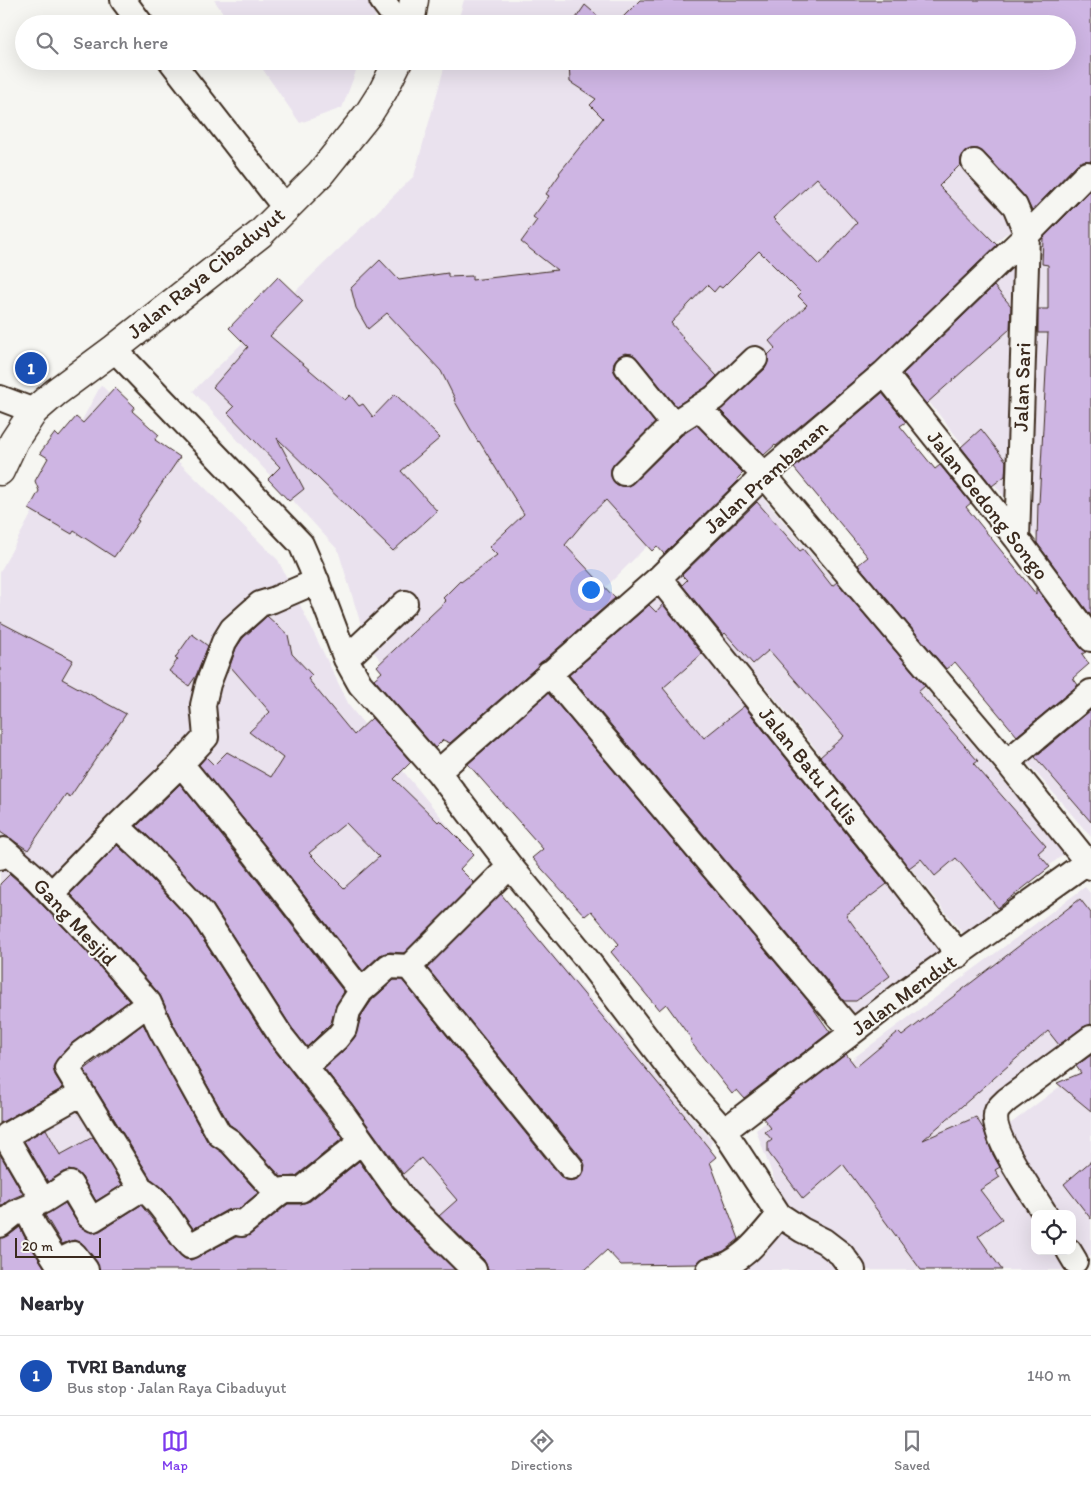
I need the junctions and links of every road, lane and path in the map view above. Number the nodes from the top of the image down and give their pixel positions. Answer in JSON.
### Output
{"nodes":[{"id":1,"x":123,"y":0,"type":"edge"},
{"id":2,"x":382,"y":0,"type":"edge"},
{"id":3,"x":414,"y":0,"type":"edge"},
{"id":4,"x":134,"y":15,"type":"edge"},
{"id":5,"x":393,"y":15,"type":"edge"},
{"id":6,"x":412,"y":15,"type":"edge"},
{"id":7,"x":178,"y":70,"type":"edge"},
{"id":8,"x":394,"y":70,"type":"edge"},
{"id":9,"x":974,"y":162,"type":"dead end"},
{"id":10,"x":1087,"y":174,"type":"dead end"},
{"id":11,"x":286,"y":209,"type":"junction"},
{"id":12,"x":1027,"y":235,"type":"junction"},
{"id":13,"x":114,"y":349,"type":"junction"},
{"id":14,"x":755,"y":359,"type":"dead end"},
{"id":15,"x":627,"y":367,"type":"dead end"},
{"id":16,"x":884,"y":374,"type":"junction"},
{"id":17,"x":0,"y":398,"type":"edge"},
{"id":18,"x":699,"y":408,"type":"junction"},
{"id":19,"x":34,"y":411,"type":"junction"},
{"id":20,"x":673,"y":424,"type":"junction"},
{"id":21,"x":0,"y":470,"type":"edge"},
{"id":22,"x":624,"y":473,"type":"dead end"},
{"id":23,"x":764,"y":475,"type":"junction"},
{"id":24,"x":1017,"y":538,"type":"junction"},
{"id":25,"x":659,"y":578,"type":"junction"},
{"id":26,"x":316,"y":580,"type":"junction"},
{"id":27,"x":405,"y":603,"type":"dead end"},
{"id":28,"x":1091,"y":639,"type":"edge"},
{"id":29,"x":346,"y":659,"type":"junction"},
{"id":30,"x":549,"y":673,"type":"junction"},
{"id":31,"x":1091,"y":692,"type":"edge"},
{"id":32,"x":1008,"y":762,"type":"junction"},
{"id":33,"x":180,"y":764,"type":"junction"},
{"id":34,"x":438,"y":772,"type":"junction"},
{"id":35,"x":117,"y":826,"type":"junction"},
{"id":36,"x":1,"y":851,"type":"edge"},
{"id":37,"x":1089,"y":865,"type":"edge"},
{"id":38,"x":510,"y":866,"type":"junction"},
{"id":39,"x":51,"y":894,"type":"junction"},
{"id":40,"x":958,"y":954,"type":"junction"},
{"id":41,"x":409,"y":967,"type":"junction"},
{"id":42,"x":361,"y":991,"type":"junction"},
{"id":43,"x":149,"y":1003,"type":"junction"},
{"id":44,"x":852,"y":1032,"type":"junction"},
{"id":45,"x":1091,"y":1038,"type":"edge"},
{"id":46,"x":306,"y":1066,"type":"junction"},
{"id":47,"x":82,"y":1092,"type":"junction"},
{"id":48,"x":724,"y":1131,"type":"junction"},
{"id":49,"x":362,"y":1141,"type":"junction"},
{"id":50,"x":3,"y":1142,"type":"edge"},
{"id":51,"x":571,"y":1167,"type":"dead end"},
{"id":52,"x":141,"y":1189,"type":"junction"},
{"id":53,"x":278,"y":1194,"type":"junction"},
{"id":54,"x":35,"y":1205,"type":"junction"},
{"id":55,"x":1043,"y":1210,"type":"edge"},
{"id":56,"x":779,"y":1215,"type":"junction"},
{"id":57,"x":0,"y":1226,"type":"edge"},
{"id":58,"x":86,"y":1270,"type":"edge"},
{"id":59,"x":474,"y":1270,"type":"edge"},
{"id":60,"x":709,"y":1270,"type":"edge"},
{"id":61,"x":852,"y":1270,"type":"edge"}],
"edges":[{"from":1,"to":4,"type":"street"},
{"from":2,"to":5,"type":"street"},
{"from":3,"to":6,"type":"main road"},
{"from":7,"to":11,"type":"street"},
{"from":8,"to":11,"type":"main road","name":"Jalan Raya Cibaduyut"},
{"from":9,"to":12,"type":"street"},
{"from":10,"to":12,"type":"street","name":"Jalan Prambanan"},
{"from":11,"to":13,"type":"main road","name":"Jalan Raya Cibaduyut"},
{"from":12,"to":16,"type":"street","name":"Jalan Prambanan"},
{"from":12,"to":24,"type":"street","name":"Jalan Sari"},
{"from":13,"to":19,"type":"main road","name":"Jalan Raya Cibaduyut"},
{"from":13,"to":26,"type":"street"},
{"from":14,"to":18,"type":"street"},
{"from":15,"to":20,"type":"street"},
{"from":16,"to":23,"type":"street","name":"Jalan Prambanan"},
{"from":16,"to":24,"type":"street","name":"Jalan Gedong Songo"},
{"from":17,"to":19,"type":"street"},
{"from":18,"to":20,"type":"street"},
{"from":18,"to":23,"type":"street"},
{"from":19,"to":21,"type":"main road","name":"Jalan Raya Cibaduyut"},
{"from":20,"to":22,"type":"street"},
{"from":23,"to":25,"type":"street","name":"Jalan Prambanan"},
{"from":23,"to":32,"type":"street"},
{"from":24,"to":28,"type":"street","name":"Jalan Gedong Songo"},
{"from":25,"to":30,"type":"street","name":"Jalan Prambanan"},
{"from":25,"to":40,"type":"street","name":"Jalan Batu Tulis"},
{"from":26,"to":29,"type":"street"},
{"from":26,"to":33,"type":"street"},
{"from":27,"to":29,"type":"street"},
{"from":29,"to":34,"type":"street"},
{"from":30,"to":34,"type":"street","name":"Jalan Prambanan"},
{"from":30,"to":44,"type":"street"},
{"from":31,"to":32,"type":"street"},
{"from":32,"to":37,"type":"street"},
{"from":33,"to":35,"type":"street"},
{"from":33,"to":42,"type":"street"},
{"from":34,"to":38,"type":"street"},
{"from":35,"to":39,"type":"street"},
{"from":35,"to":46,"type":"street"},
{"from":36,"to":39,"type":"street","name":"Gang Mesjid"},
{"from":37,"to":40,"type":"street","name":"Jalan Mendut"},
{"from":38,"to":41,"type":"street"},
{"from":38,"to":48,"type":"street"},
{"from":39,"to":43,"type":"street","name":"Gang Mesjid"},
{"from":40,"to":44,"type":"street","name":"Jalan Mendut"},
{"from":41,"to":42,"type":"street"},
{"from":41,"to":51,"type":"street"},
{"from":42,"to":46,"type":"street"},
{"from":43,"to":47,"type":"street"},
{"from":43,"to":53,"type":"street","name":"Gang Mesjid"},
{"from":44,"to":48,"type":"street","name":"Jalan Mendut"},
{"from":45,"to":55,"type":"street"},
{"from":46,"to":49,"type":"street"},
{"from":47,"to":50,"type":"street"},
{"from":47,"to":52,"type":"street"},
{"from":48,"to":56,"type":"street"},
{"from":49,"to":53,"type":"street"},
{"from":49,"to":59,"type":"street"},
{"from":50,"to":54,"type":"street"},
{"from":52,"to":53,"type":"street"},
{"from":52,"to":54,"type":"street"},
{"from":54,"to":57,"type":"street"},
{"from":54,"to":58,"type":"street"},
{"from":56,"to":60,"type":"street"},
{"from":56,"to":61,"type":"street"}]}
